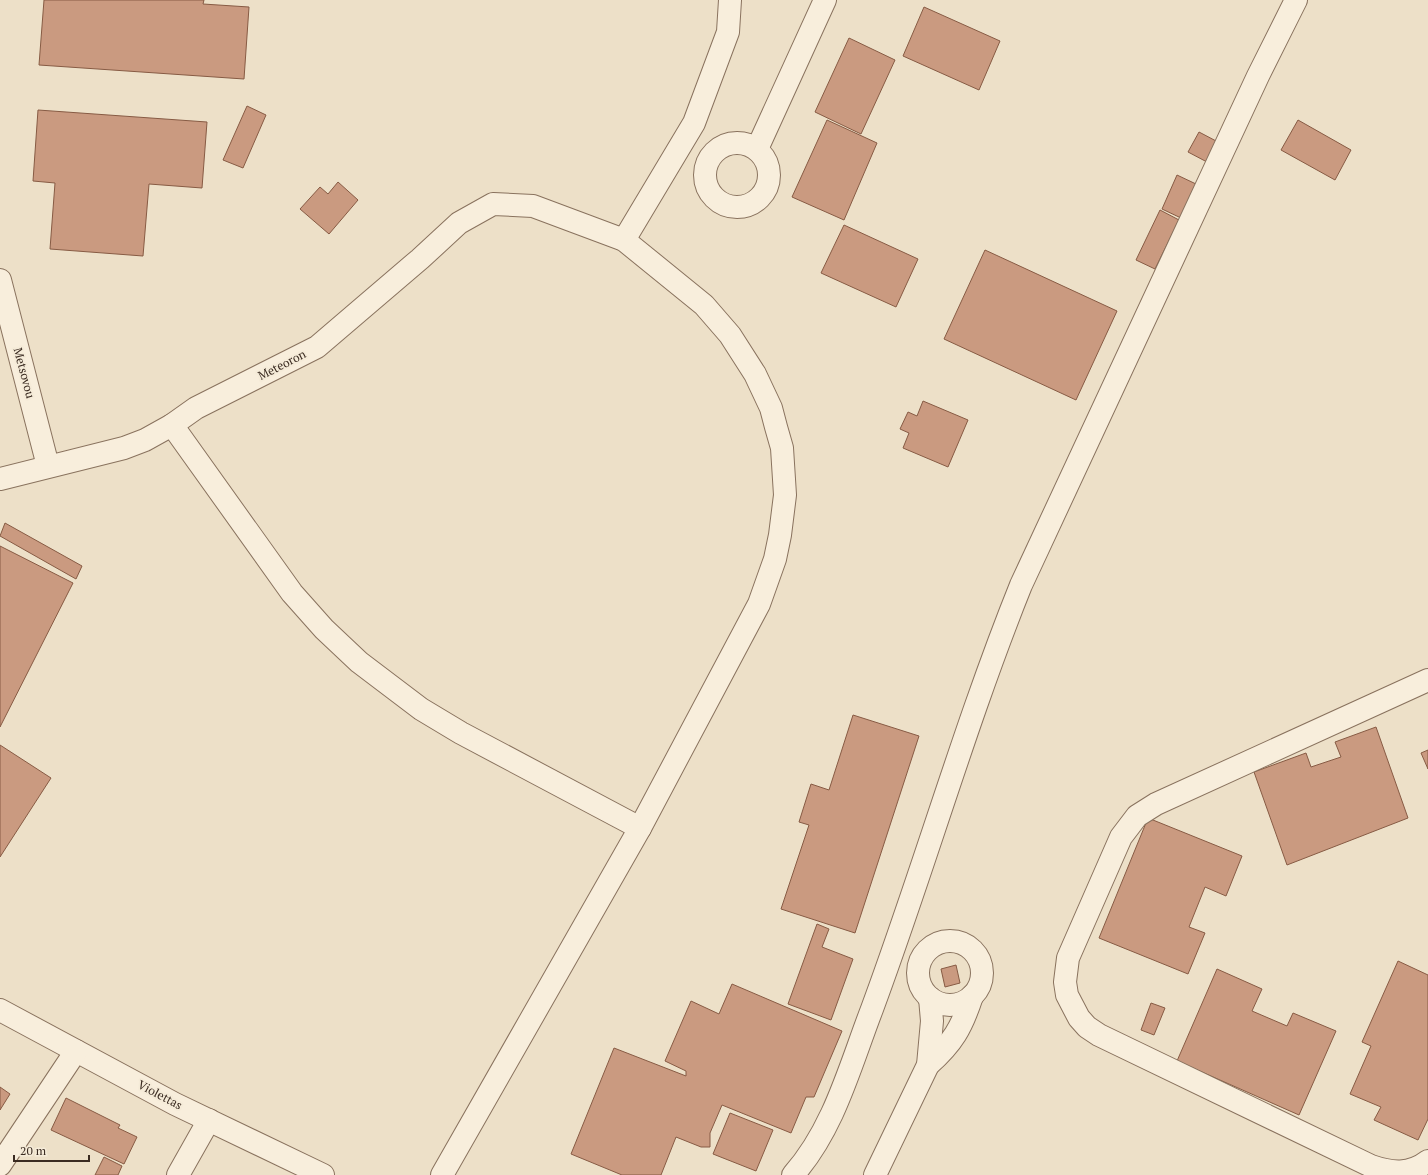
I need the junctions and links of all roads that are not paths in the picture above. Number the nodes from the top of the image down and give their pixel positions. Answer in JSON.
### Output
{"nodes":[{"id":1,"x":730,"y":0,"type":"edge"},
{"id":2,"x":825,"y":0,"type":"edge"},
{"id":3,"x":1296,"y":0,"type":"edge"},
{"id":4,"x":757,"y":149,"type":"dead end"},
{"id":5,"x":624,"y":240,"type":"junction"},
{"id":6,"x":0,"y":280,"type":"edge"},
{"id":7,"x":172,"y":425,"type":"junction"},
{"id":8,"x":48,"y":466,"type":"junction"},
{"id":9,"x":0,"y":479,"type":"edge"},
{"id":10,"x":1428,"y":680,"type":"edge"},
{"id":11,"x":640,"y":828,"type":"junction"},
{"id":12,"x":896,"y":945,"type":"junction"},
{"id":13,"x":921,"y":959,"type":"junction"},
{"id":14,"x":972,"y":996,"type":"junction"},
{"id":15,"x":930,"y":998,"type":"junction"},
{"id":16,"x":0,"y":1010,"type":"edge"},
{"id":17,"x":76,"y":1051,"type":"junction"},
{"id":18,"x":928,"y":1065,"type":"junction"},
{"id":19,"x":209,"y":1120,"type":"junction"},
{"id":20,"x":1428,"y":1161,"type":"edge"},
{"id":21,"x":0,"y":1165,"type":"edge"},
{"id":22,"x":178,"y":1175,"type":"edge"},
{"id":23,"x":323,"y":1175,"type":"edge"},
{"id":24,"x":442,"y":1175,"type":"edge"},
{"id":25,"x":793,"y":1175,"type":"edge"},
{"id":26,"x":875,"y":1175,"type":"edge"}],
"edges":[{"from":1,"to":5,"type":"street"},
{"from":2,"to":4,"type":"street"},
{"from":3,"to":12,"type":"street"},
{"from":5,"to":7,"type":"street","name":"Meteoron"},
{"from":5,"to":11,"type":"street","name":"Meteoron"},
{"from":6,"to":8,"type":"street","name":"Metsovou"},
{"from":7,"to":8,"type":"street","name":"Meteoron"},
{"from":7,"to":11,"type":"street"},
{"from":8,"to":9,"type":"street","name":"Meteoron"},
{"from":10,"to":20,"type":"street"},
{"from":11,"to":24,"type":"street","name":"Meteoron"},
{"from":12,"to":13,"type":"street"},
{"from":12,"to":25,"type":"street"},
{"from":13,"to":14,"type":"street"},
{"from":13,"to":15,"type":"street"},
{"from":14,"to":15,"type":"street"},
{"from":14,"to":18,"type":"street"},
{"from":15,"to":18,"type":"street"},
{"from":16,"to":17,"type":"street","name":"Violettas"},
{"from":17,"to":19,"type":"street","name":"Violettas"},
{"from":17,"to":21,"type":"street"},
{"from":18,"to":26,"type":"street"},
{"from":19,"to":22,"type":"street"},
{"from":19,"to":23,"type":"street","name":"Violettas"}]}
